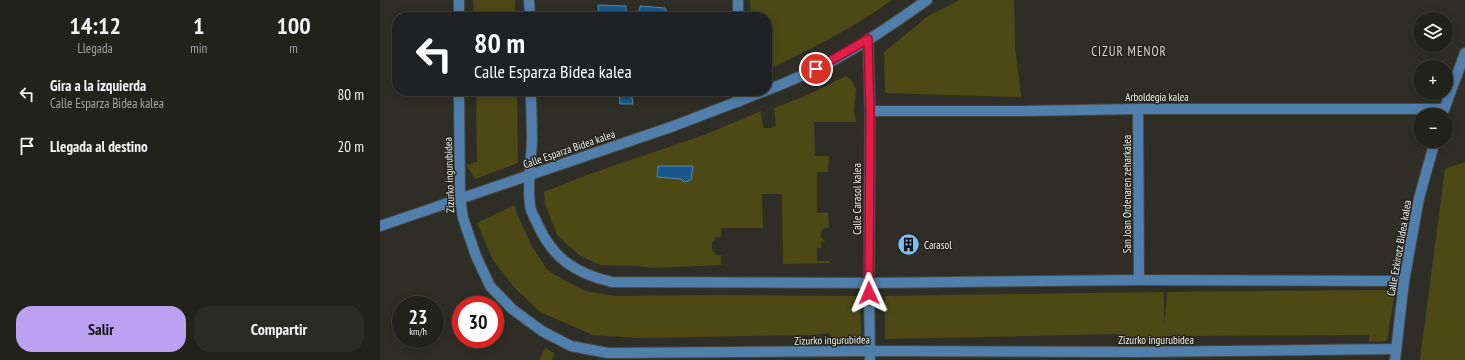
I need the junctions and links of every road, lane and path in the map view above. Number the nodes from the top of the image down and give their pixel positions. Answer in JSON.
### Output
{"nodes":[{"id":1,"x":459,"y":0,"type":"edge"},
{"id":2,"x":529,"y":0,"type":"edge"},
{"id":3,"x":738,"y":0,"type":"edge"},
{"id":4,"x":927,"y":0,"type":"edge"},
{"id":5,"x":459,"y":12,"type":"edge"},
{"id":6,"x":530,"y":12,"type":"edge"},
{"id":7,"x":738,"y":12,"type":"edge"},
{"id":8,"x":868,"y":39,"type":"junction"},
{"id":9,"x":1465,"y":53,"type":"edge"},
{"id":10,"x":772,"y":88,"type":"edge"},
{"id":11,"x":459,"y":96,"type":"edge"},
{"id":12,"x":531,"y":96,"type":"edge"},
{"id":13,"x":738,"y":96,"type":"edge"},
{"id":14,"x":753,"y":96,"type":"edge"},
{"id":15,"x":738,"y":102,"type":"junction"},
{"id":16,"x":1444,"y":108,"type":"edge"},
{"id":17,"x":1138,"y":109,"type":"junction"},
{"id":18,"x":870,"y":111,"type":"junction"},
{"id":19,"x":1413,"y":112,"type":"edge"},
{"id":20,"x":1433,"y":148,"type":"edge"},
{"id":21,"x":529,"y":176,"type":"junction"},
{"id":22,"x":460,"y":198,"type":"junction"},
{"id":23,"x":380,"y":226,"type":"edge"},
{"id":24,"x":1139,"y":280,"type":"junction"},
{"id":25,"x":1404,"y":281,"type":"junction"},
{"id":26,"x":869,"y":283,"type":"junction"},
{"id":27,"x":1396,"y":349,"type":"junction"},
{"id":28,"x":870,"y":356,"type":"edge"},
{"id":29,"x":1137,"y":356,"type":"edge"},
{"id":30,"x":697,"y":357,"type":"edge"},
{"id":31,"x":1395,"y":360,"type":"edge"}],
"edges":[{"from":1,"to":5,"type":"street"},
{"from":2,"to":6,"type":"street"},
{"from":3,"to":7,"type":"street"},
{"from":4,"to":8,"type":"street","name":"Calle Esparza Bidea kalea"},
{"from":8,"to":10,"type":"street","name":"Calle Esparza Bidea kalea"},
{"from":8,"to":18,"type":"street","name":"Calle Carasol kalea"},
{"from":9,"to":16,"type":"street"},
{"from":11,"to":22,"type":"street","name":"Zizurko ingurubidea"},
{"from":12,"to":21,"type":"street"},
{"from":13,"to":15,"type":"street"},
{"from":14,"to":15,"type":"street","name":"Calle Esparza Bidea kalea"},
{"from":15,"to":21,"type":"street","name":"Calle Esparza Bidea kalea"},
{"from":17,"to":18,"type":"street","name":"Arboldegia kalea"},
{"from":17,"to":19,"type":"street","name":"Arboldegia kalea"},
{"from":17,"to":24,"type":"street","name":"San Joan Ordenaren zeharkalea"},
{"from":18,"to":26,"type":"street","name":"Calle Carasol kalea"},
{"from":20,"to":25,"type":"street","name":"Calle Ezkirotz Bidea kalea"},
{"from":21,"to":22,"type":"street","name":"Calle Esparza Bidea kalea"},
{"from":21,"to":26,"type":"street"},
{"from":22,"to":23,"type":"street","name":"Calle Esparza Bidea kalea"},
{"from":22,"to":30,"type":"street","name":"Zizurko ingurubidea"},
{"from":24,"to":25,"type":"street"},
{"from":24,"to":26,"type":"street"},
{"from":25,"to":27,"type":"street","name":"Calle Ezkirotz Bidea kalea"},
{"from":26,"to":28,"type":"street","name":"Calle Carasol kalea"},
{"from":27,"to":29,"type":"street","name":"Zizurko ingurubidea"},
{"from":27,"to":31,"type":"street","name":"Calle Ezkirotz Bidea kalea"},
{"from":28,"to":29,"type":"street","name":"Zizurko ingurubidea"},
{"from":28,"to":30,"type":"street","name":"Zizurko ingurubidea"}]}
